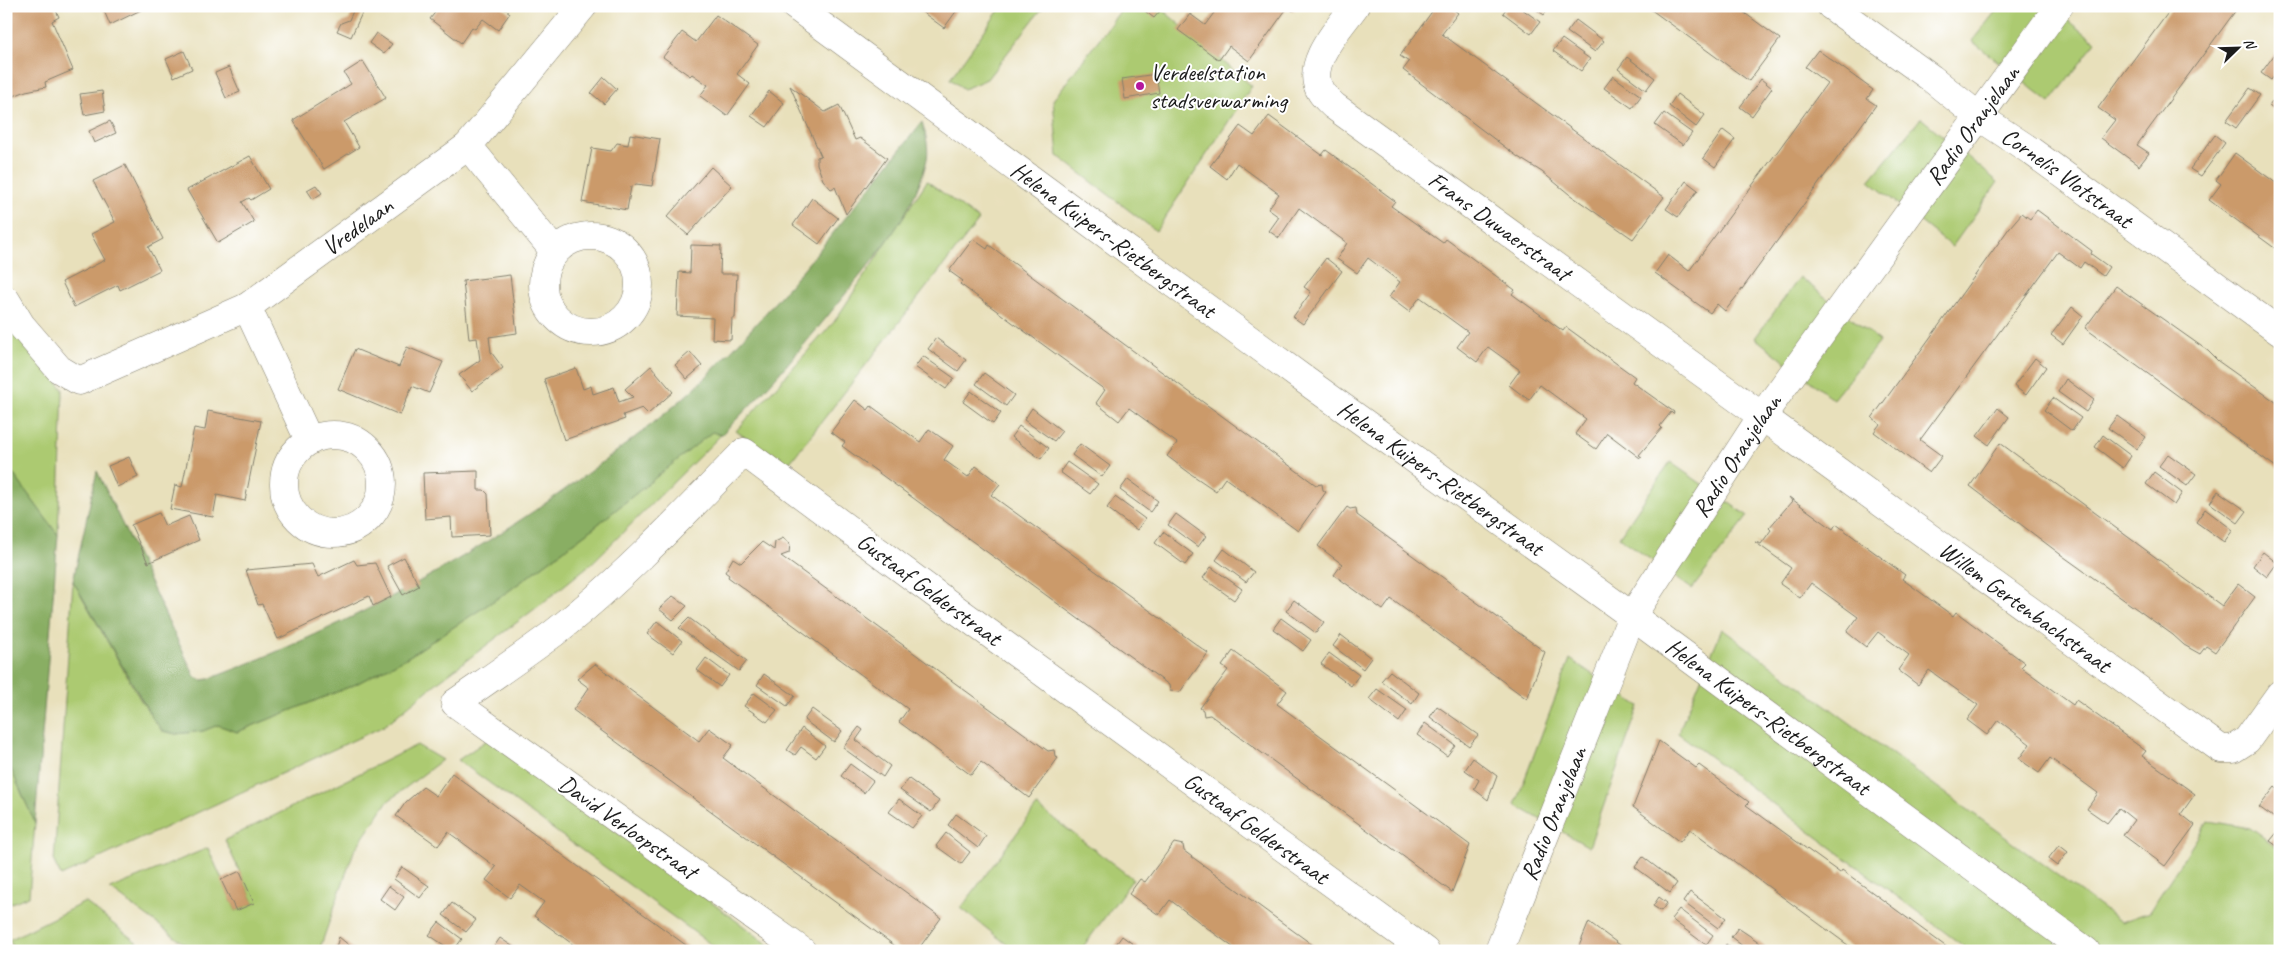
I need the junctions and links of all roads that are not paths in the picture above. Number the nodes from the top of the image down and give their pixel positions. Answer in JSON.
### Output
{"nodes":[{"id":1,"x":583,"y":6,"type":"edge"},
{"id":2,"x":795,"y":6,"type":"edge"},
{"id":3,"x":1355,"y":6,"type":"edge"},
{"id":4,"x":1831,"y":6,"type":"edge"},
{"id":5,"x":2059,"y":6,"type":"edge"},
{"id":6,"x":1978,"y":116,"type":"junction"},
{"id":7,"x":468,"y":146,"type":"junction"},
{"id":8,"x":555,"y":252,"type":"dead end"},
{"id":9,"x":6,"y":300,"type":"edge"},
{"id":10,"x":247,"y":308,"type":"junction"},
{"id":11,"x":2280,"y":332,"type":"edge"},
{"id":12,"x":1762,"y":416,"type":"junction"},
{"id":13,"x":309,"y":440,"type":"dead end"},
{"id":14,"x":1632,"y":616,"type":"junction"},
{"id":15,"x":2280,"y":694,"type":"edge"},
{"id":16,"x":455,"y":703,"type":"joint"},
{"id":17,"x":802,"y":951,"type":"edge"},
{"id":18,"x":1425,"y":951,"type":"edge"},
{"id":19,"x":1500,"y":951,"type":"edge"},
{"id":20,"x":2086,"y":951,"type":"edge"}],
"edges":[{"from":1,"to":7,"type":"street","name":"Vredelaan"},
{"from":2,"to":14,"type":"street","name":"Helena Kuipers-Rietbergstraat"},
{"from":3,"to":12,"type":"street","name":"Frans Duwaerstraat"},
{"from":4,"to":6,"type":"street","name":"Cornelis Vlotstraat"},
{"from":5,"to":6,"type":"street","name":"Radio Oranjelaan"},
{"from":6,"to":11,"type":"street","name":"Cornelis Vlotstraat"},
{"from":6,"to":12,"type":"street","name":"Radio Oranjelaan"},
{"from":7,"to":8,"type":"street"},
{"from":7,"to":10,"type":"street","name":"Vredelaan"},
{"from":9,"to":10,"type":"street","name":"Vredelaan"},
{"from":10,"to":13,"type":"street"},
{"from":12,"to":14,"type":"street","name":"Radio Oranjelaan"},
{"from":12,"to":15,"type":"street","name":"Willem Gertenbachstraat"},
{"from":14,"to":19,"type":"street","name":"Radio Oranjelaan"},
{"from":14,"to":20,"type":"street","name":"Helena Kuipers-Rietbergstraat"},
{"from":16,"to":17,"type":"street","name":"David Verloopstraat"},
{"from":16,"to":18,"type":"street","name":"Gustaaf Gelderstraat"}]}
